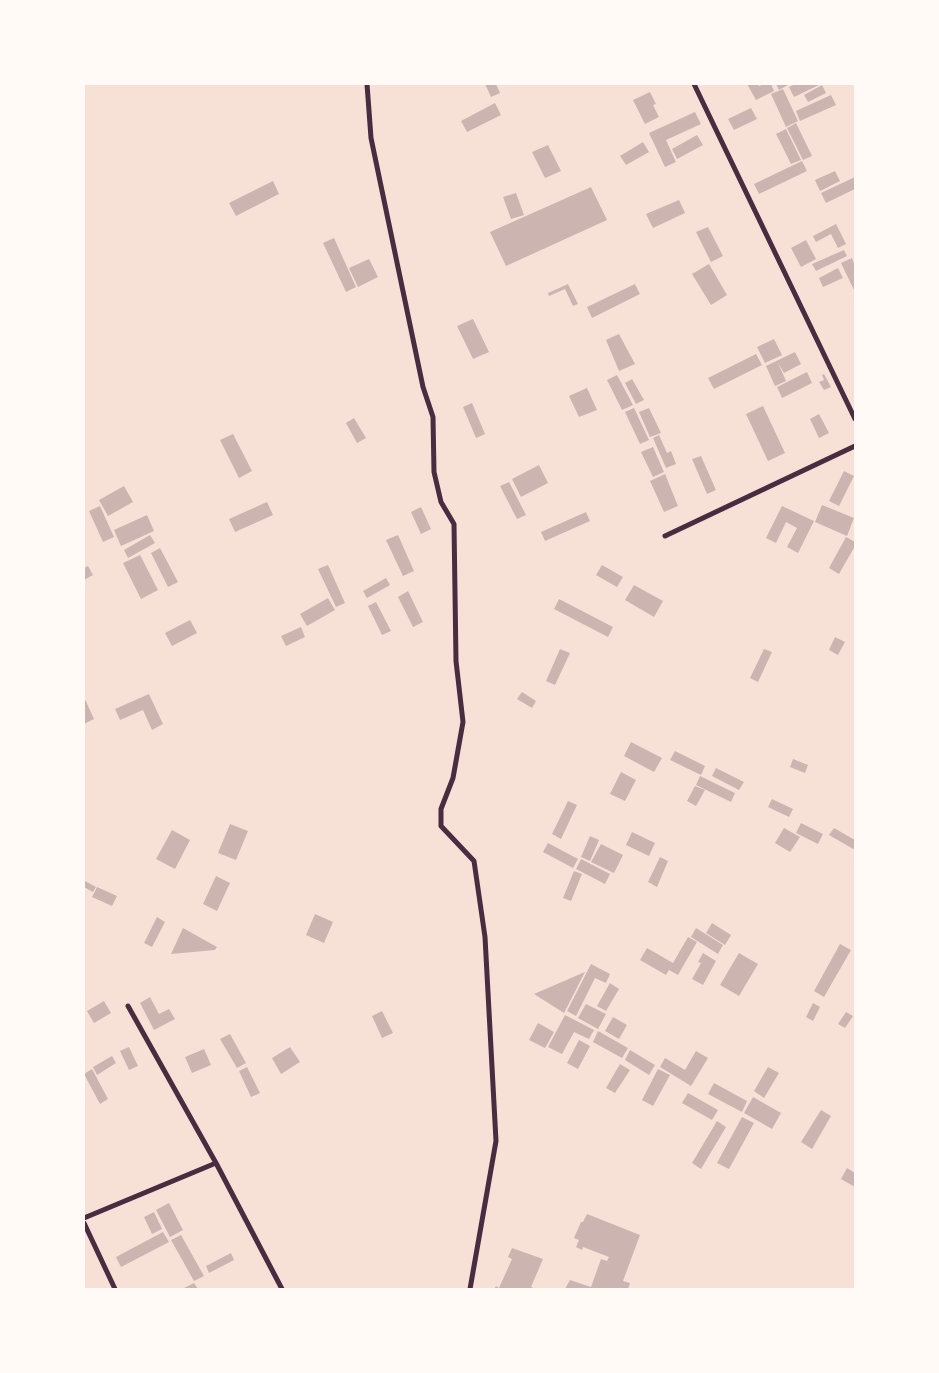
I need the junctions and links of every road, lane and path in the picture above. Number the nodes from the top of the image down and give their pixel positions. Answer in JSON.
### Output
{"nodes":[{"id":1,"x":367,"y":84,"type":"edge"},
{"id":2,"x":694,"y":84,"type":"edge"},
{"id":3,"x":855,"y":420,"type":"edge"},
{"id":4,"x":855,"y":446,"type":"edge"},
{"id":5,"x":665,"y":536,"type":"dead end"},
{"id":6,"x":128,"y":1006,"type":"dead end"},
{"id":7,"x":216,"y":1162,"type":"junction"},
{"id":8,"x":84,"y":1218,"type":"edge"},
{"id":9,"x":84,"y":1223,"type":"edge"},
{"id":10,"x":116,"y":1289,"type":"edge"},
{"id":11,"x":282,"y":1289,"type":"edge"},
{"id":12,"x":470,"y":1289,"type":"edge"}],
"edges":[{"from":1,"to":12,"type":"street"},
{"from":2,"to":3,"type":"street"},
{"from":4,"to":5,"type":"street"},
{"from":6,"to":7,"type":"street"},
{"from":7,"to":8,"type":"street"},
{"from":7,"to":11,"type":"street"},
{"from":9,"to":10,"type":"street"}]}
